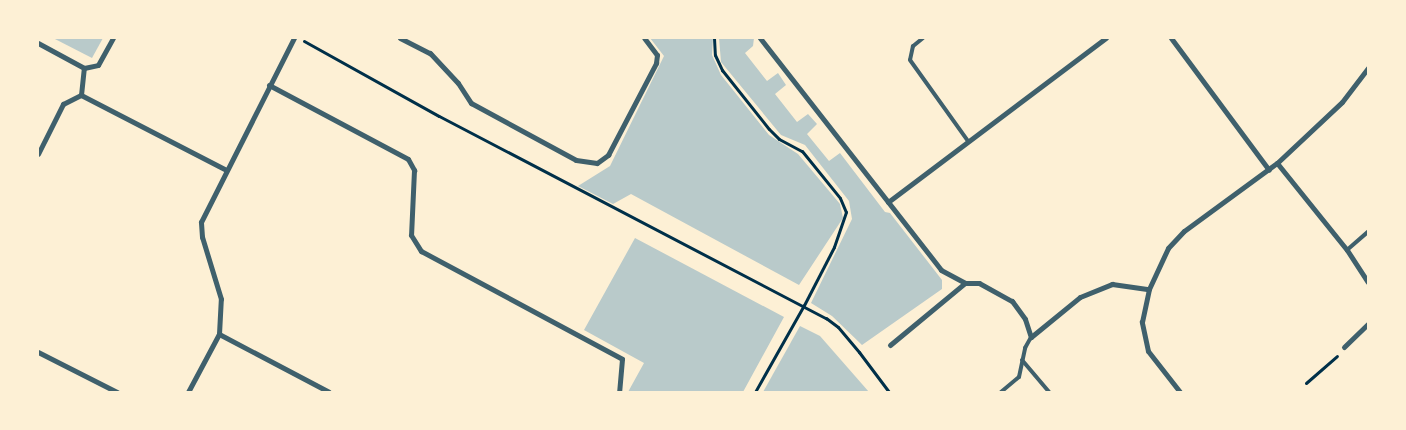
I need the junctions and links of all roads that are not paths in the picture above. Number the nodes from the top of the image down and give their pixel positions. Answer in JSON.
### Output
{"nodes":[{"id":1,"x":113,"y":38,"type":"edge"},
{"id":2,"x":296,"y":38,"type":"edge"},
{"id":3,"x":400,"y":38,"type":"edge"},
{"id":4,"x":644,"y":38,"type":"edge"},
{"id":5,"x":760,"y":38,"type":"edge"},
{"id":6,"x":923,"y":38,"type":"edge"},
{"id":7,"x":1106,"y":38,"type":"edge"},
{"id":8,"x":1171,"y":38,"type":"edge"},
{"id":9,"x":38,"y":42,"type":"edge"},
{"id":10,"x":84,"y":68,"type":"junction"},
{"id":11,"x":1368,"y":68,"type":"edge"},
{"id":12,"x":268,"y":85,"type":"junction"},
{"id":13,"x":81,"y":95,"type":"junction"},
{"id":14,"x":968,"y":141,"type":"junction"},
{"id":15,"x":38,"y":154,"type":"edge"},
{"id":16,"x":1277,"y":163,"type":"junction"},
{"id":17,"x":226,"y":170,"type":"junction"},
{"id":18,"x":1269,"y":170,"type":"junction"},
{"id":19,"x":888,"y":202,"type":"junction"},
{"id":20,"x":1368,"y":232,"type":"edge"},
{"id":21,"x":1347,"y":250,"type":"junction"},
{"id":22,"x":1368,"y":282,"type":"edge"},
{"id":23,"x":965,"y":283,"type":"junction"},
{"id":24,"x":1148,"y":289,"type":"junction"},
{"id":25,"x":1368,"y":324,"type":"edge"},
{"id":26,"x":219,"y":334,"type":"junction"},
{"id":27,"x":1031,"y":337,"type":"junction"},
{"id":28,"x":890,"y":345,"type":"dead end"},
{"id":29,"x":1344,"y":347,"type":"road end"},
{"id":30,"x":38,"y":352,"type":"edge"},
{"id":31,"x":1022,"y":360,"type":"junction"},
{"id":32,"x":117,"y":392,"type":"edge"},
{"id":33,"x":188,"y":392,"type":"edge"},
{"id":34,"x":328,"y":392,"type":"edge"},
{"id":35,"x":619,"y":392,"type":"edge"},
{"id":36,"x":1001,"y":392,"type":"edge"},
{"id":37,"x":1049,"y":392,"type":"edge"},
{"id":38,"x":1180,"y":392,"type":"edge"}],
"edges":[{"from":1,"to":10,"type":"street"},
{"from":2,"to":12,"type":"street"},
{"from":3,"to":4,"type":"street"},
{"from":5,"to":19,"type":"street"},
{"from":6,"to":14,"type":"lane"},
{"from":7,"to":14,"type":"street"},
{"from":8,"to":18,"type":"street"},
{"from":9,"to":10,"type":"street"},
{"from":10,"to":13,"type":"street"},
{"from":11,"to":16,"type":"street"},
{"from":12,"to":17,"type":"street"},
{"from":12,"to":35,"type":"street"},
{"from":13,"to":15,"type":"street"},
{"from":13,"to":17,"type":"street"},
{"from":14,"to":19,"type":"street"},
{"from":16,"to":18,"type":"street"},
{"from":16,"to":21,"type":"street"},
{"from":17,"to":26,"type":"street"},
{"from":18,"to":24,"type":"street"},
{"from":19,"to":23,"type":"street"},
{"from":20,"to":21,"type":"lane"},
{"from":21,"to":22,"type":"street"},
{"from":23,"to":27,"type":"street"},
{"from":23,"to":28,"type":"street"},
{"from":24,"to":27,"type":"street"},
{"from":24,"to":38,"type":"street"},
{"from":25,"to":29,"type":"street"},
{"from":26,"to":33,"type":"street"},
{"from":26,"to":34,"type":"street"},
{"from":27,"to":31,"type":"lane"},
{"from":30,"to":32,"type":"street"},
{"from":31,"to":36,"type":"lane"},
{"from":31,"to":37,"type":"lane"}]}
